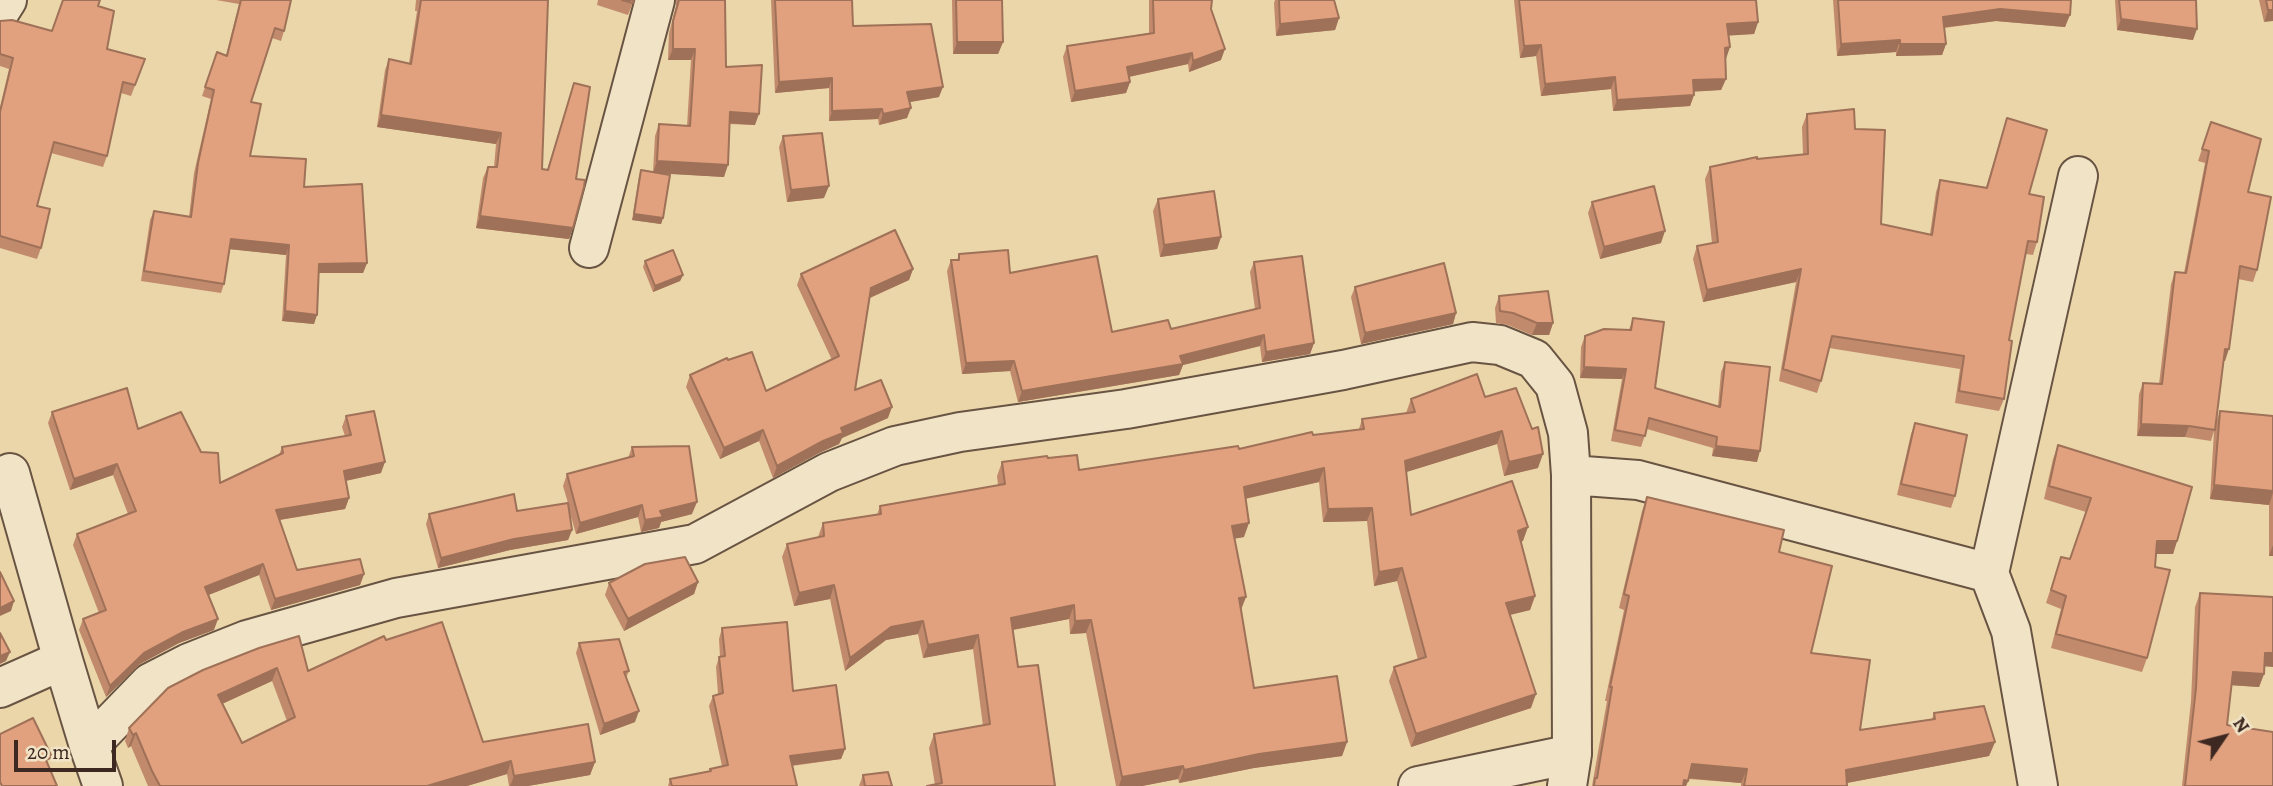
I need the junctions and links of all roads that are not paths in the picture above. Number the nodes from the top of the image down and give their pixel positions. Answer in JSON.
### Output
{"nodes":[{"id":1,"x":7,"y":0,"type":"edge"},
{"id":2,"x":655,"y":0,"type":"edge"},
{"id":3,"x":0,"y":11,"type":"edge"},
{"id":4,"x":2078,"y":176,"type":"dead end"},
{"id":5,"x":589,"y":248,"type":"dead end"},
{"id":6,"x":9,"y":473,"type":"dead end"},
{"id":7,"x":1571,"y":475,"type":"junction"},
{"id":8,"x":1989,"y":573,"type":"junction"},
{"id":9,"x":63,"y":660,"type":"junction"},
{"id":10,"x":0,"y":688,"type":"edge"},
{"id":11,"x":89,"y":746,"type":"junction"},
{"id":12,"x":1569,"y":770,"type":"edge"},
{"id":13,"x":103,"y":786,"type":"edge"},
{"id":14,"x":1418,"y":786,"type":"edge"},
{"id":15,"x":2038,"y":786,"type":"edge"}],
"edges":[{"from":1,"to":3,"type":"street"},
{"from":2,"to":5,"type":"street"},
{"from":4,"to":8,"type":"street"},
{"from":6,"to":9,"type":"street"},
{"from":7,"to":8,"type":"street"},
{"from":7,"to":11,"type":"street"},
{"from":7,"to":12,"type":"street"},
{"from":8,"to":15,"type":"street"},
{"from":9,"to":10,"type":"street"},
{"from":9,"to":11,"type":"street"},
{"from":11,"to":13,"type":"street"},
{"from":12,"to":14,"type":"street"}]}
